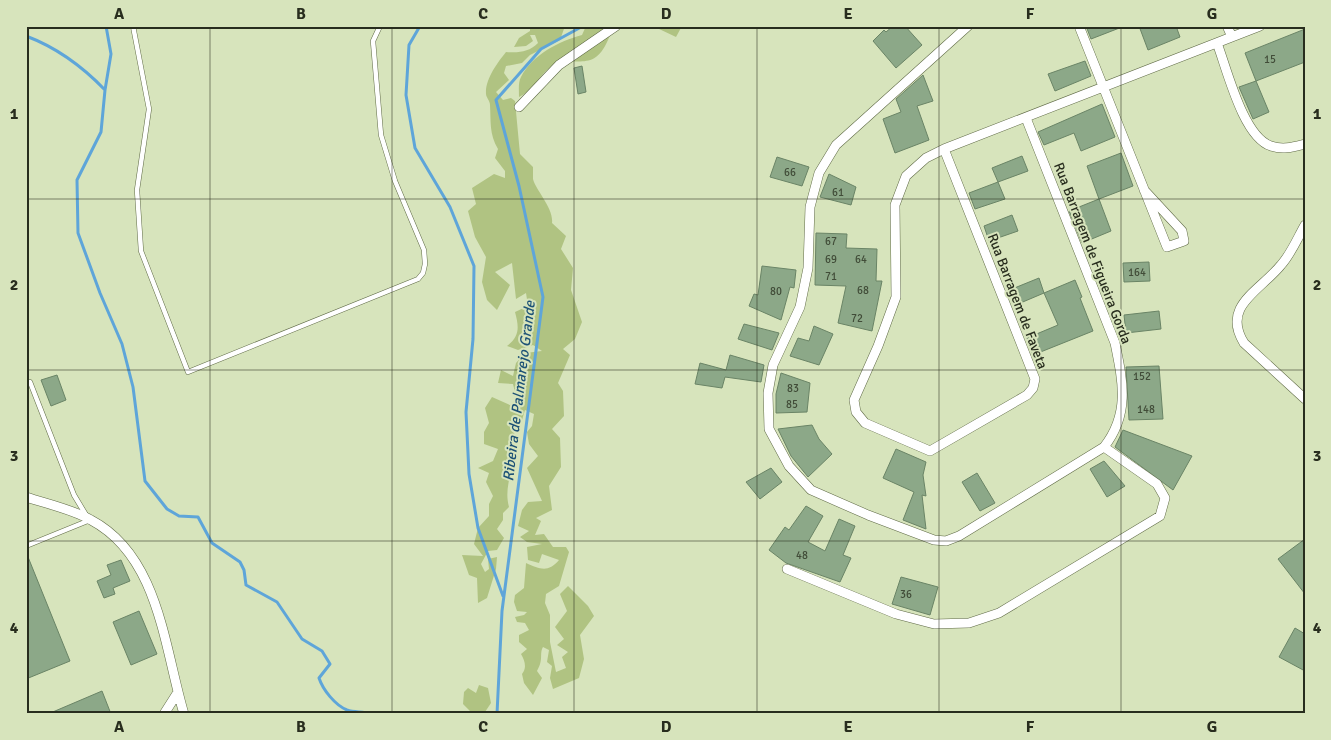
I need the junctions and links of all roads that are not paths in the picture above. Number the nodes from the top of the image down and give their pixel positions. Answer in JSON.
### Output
{"nodes":[{"id":1,"x":133,"y":26,"type":"edge"},
{"id":2,"x":380,"y":26,"type":"edge"},
{"id":3,"x":616,"y":26,"type":"edge"},
{"id":4,"x":968,"y":26,"type":"edge"},
{"id":5,"x":1079,"y":26,"type":"edge"},
{"id":6,"x":1227,"y":26,"type":"edge"},
{"id":7,"x":1260,"y":26,"type":"edge"},
{"id":8,"x":1232,"y":37,"type":"junction"},
{"id":9,"x":1217,"y":43,"type":"junction"},
{"id":10,"x":1103,"y":87,"type":"junction"},
{"id":11,"x":519,"y":108,"type":"dead end"},
{"id":12,"x":1026,"y":118,"type":"junction"},
{"id":13,"x":1305,"y":144,"type":"edge"},
{"id":14,"x":944,"y":149,"type":"junction"},
{"id":15,"x":1144,"y":190,"type":"junction"},
{"id":16,"x":1305,"y":225,"type":"edge"},
{"id":17,"x":30,"y":382,"type":"dead end"},
{"id":18,"x":1305,"y":399,"type":"edge"},
{"id":19,"x":1104,"y":447,"type":"junction"},
{"id":20,"x":26,"y":497,"type":"edge"},
{"id":21,"x":90,"y":520,"type":"junction"},
{"id":22,"x":26,"y":546,"type":"edge"},
{"id":23,"x":787,"y":569,"type":"dead end"},
{"id":24,"x":178,"y":692,"type":"junction"},
{"id":25,"x":164,"y":714,"type":"edge"},
{"id":26,"x":184,"y":714,"type":"edge"}],
"edges":[{"from":1,"to":2,"type":"lane"},
{"from":3,"to":11,"type":"street"},
{"from":4,"to":19,"type":"street","name":"Rua Barragem de Figueira Gorda"},
{"from":5,"to":10,"type":"street"},
{"from":6,"to":8,"type":"street"},
{"from":7,"to":8,"type":"street","name":"Rua Barragem de Faveta"},
{"from":8,"to":9,"type":"street","name":"Rua Barragem de Faveta"},
{"from":9,"to":10,"type":"street","name":"Rua Barragem de Faveta"},
{"from":9,"to":13,"type":"street"},
{"from":10,"to":12,"type":"street","name":"Rua Barragem de Faveta"},
{"from":10,"to":15,"type":"street"},
{"from":12,"to":14,"type":"street","name":"Rua Barragem de Faveta"},
{"from":12,"to":19,"type":"street","name":"Rua Barragem de Figueira Gorda"},
{"from":14,"to":14,"type":"street","name":"Rua Barragem de Faveta"},
{"from":15,"to":15,"type":"street"},
{"from":16,"to":18,"type":"street"},
{"from":17,"to":21,"type":"lane"},
{"from":19,"to":23,"type":"street"},
{"from":20,"to":21,"type":"street"},
{"from":21,"to":22,"type":"lane"},
{"from":21,"to":24,"type":"street"},
{"from":24,"to":25,"type":"street"},
{"from":24,"to":26,"type":"street"}]}
